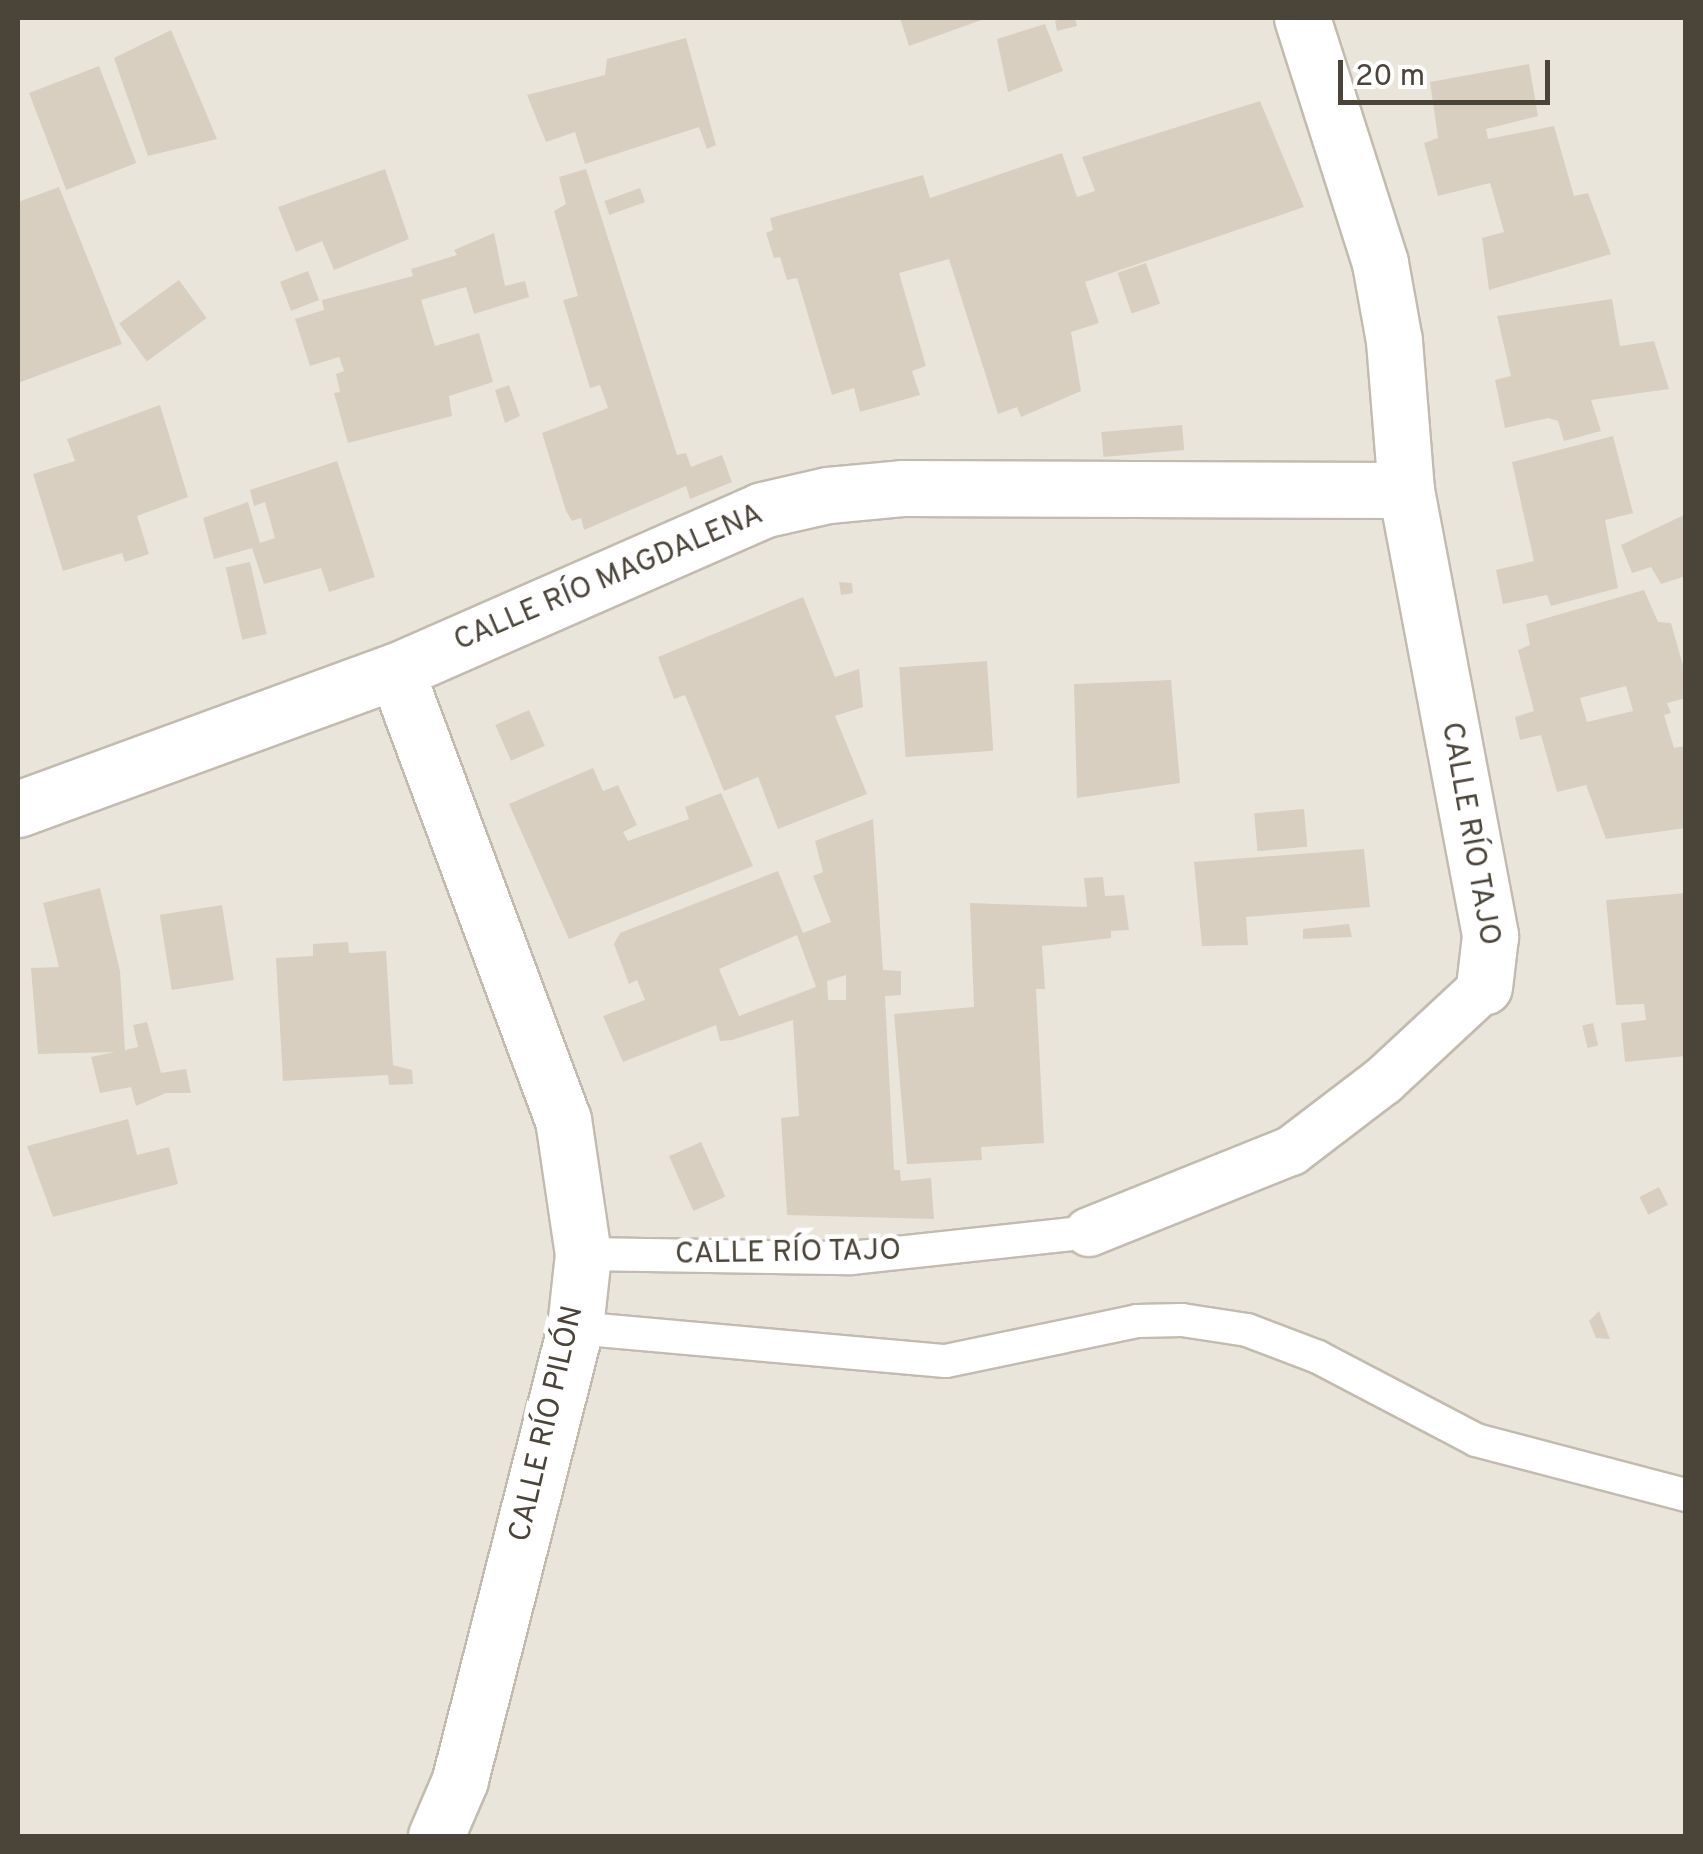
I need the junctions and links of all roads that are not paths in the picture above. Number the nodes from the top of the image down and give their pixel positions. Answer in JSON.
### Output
{"nodes":[{"id":1,"x":1302,"y":18,"type":"edge"},
{"id":2,"x":1406,"y":490,"type":"junction"},
{"id":3,"x":396,"y":671,"type":"junction"},
{"id":4,"x":18,"y":809,"type":"edge"},
{"id":5,"x":1484,"y":987,"type":"joint"},
{"id":6,"x":1089,"y":1232,"type":"joint"},
{"id":7,"x":582,"y":1254,"type":"junction"},
{"id":8,"x":575,"y":1328,"type":"junction"},
{"id":9,"x":1686,"y":1495,"type":"edge"},
{"id":10,"x":436,"y":1836,"type":"edge"}],
"edges":[{"from":1,"to":2,"type":"street","name":"CALLE RÍO TAJO"},
{"from":2,"to":3,"type":"street","name":"CALLE RÍO MAGDALENA"},
{"from":2,"to":5,"type":"street","name":"CALLE RÍO TAJO"},
{"from":3,"to":4,"type":"street","name":"CALLE RÍO MAGDALENA"},
{"from":3,"to":7,"type":"street","name":"CALLE RÍO PILÓN"},
{"from":5,"to":6,"type":"street","name":"CALLE RÍO TAJO"},
{"from":6,"to":7,"type":"lane","name":"CALLE RÍO TAJO"},
{"from":7,"to":8,"type":"street","name":"CALLE RÍO PILÓN"},
{"from":8,"to":9,"type":"lane"},
{"from":8,"to":10,"type":"street","name":"CALLE RÍO PILÓN"}]}
